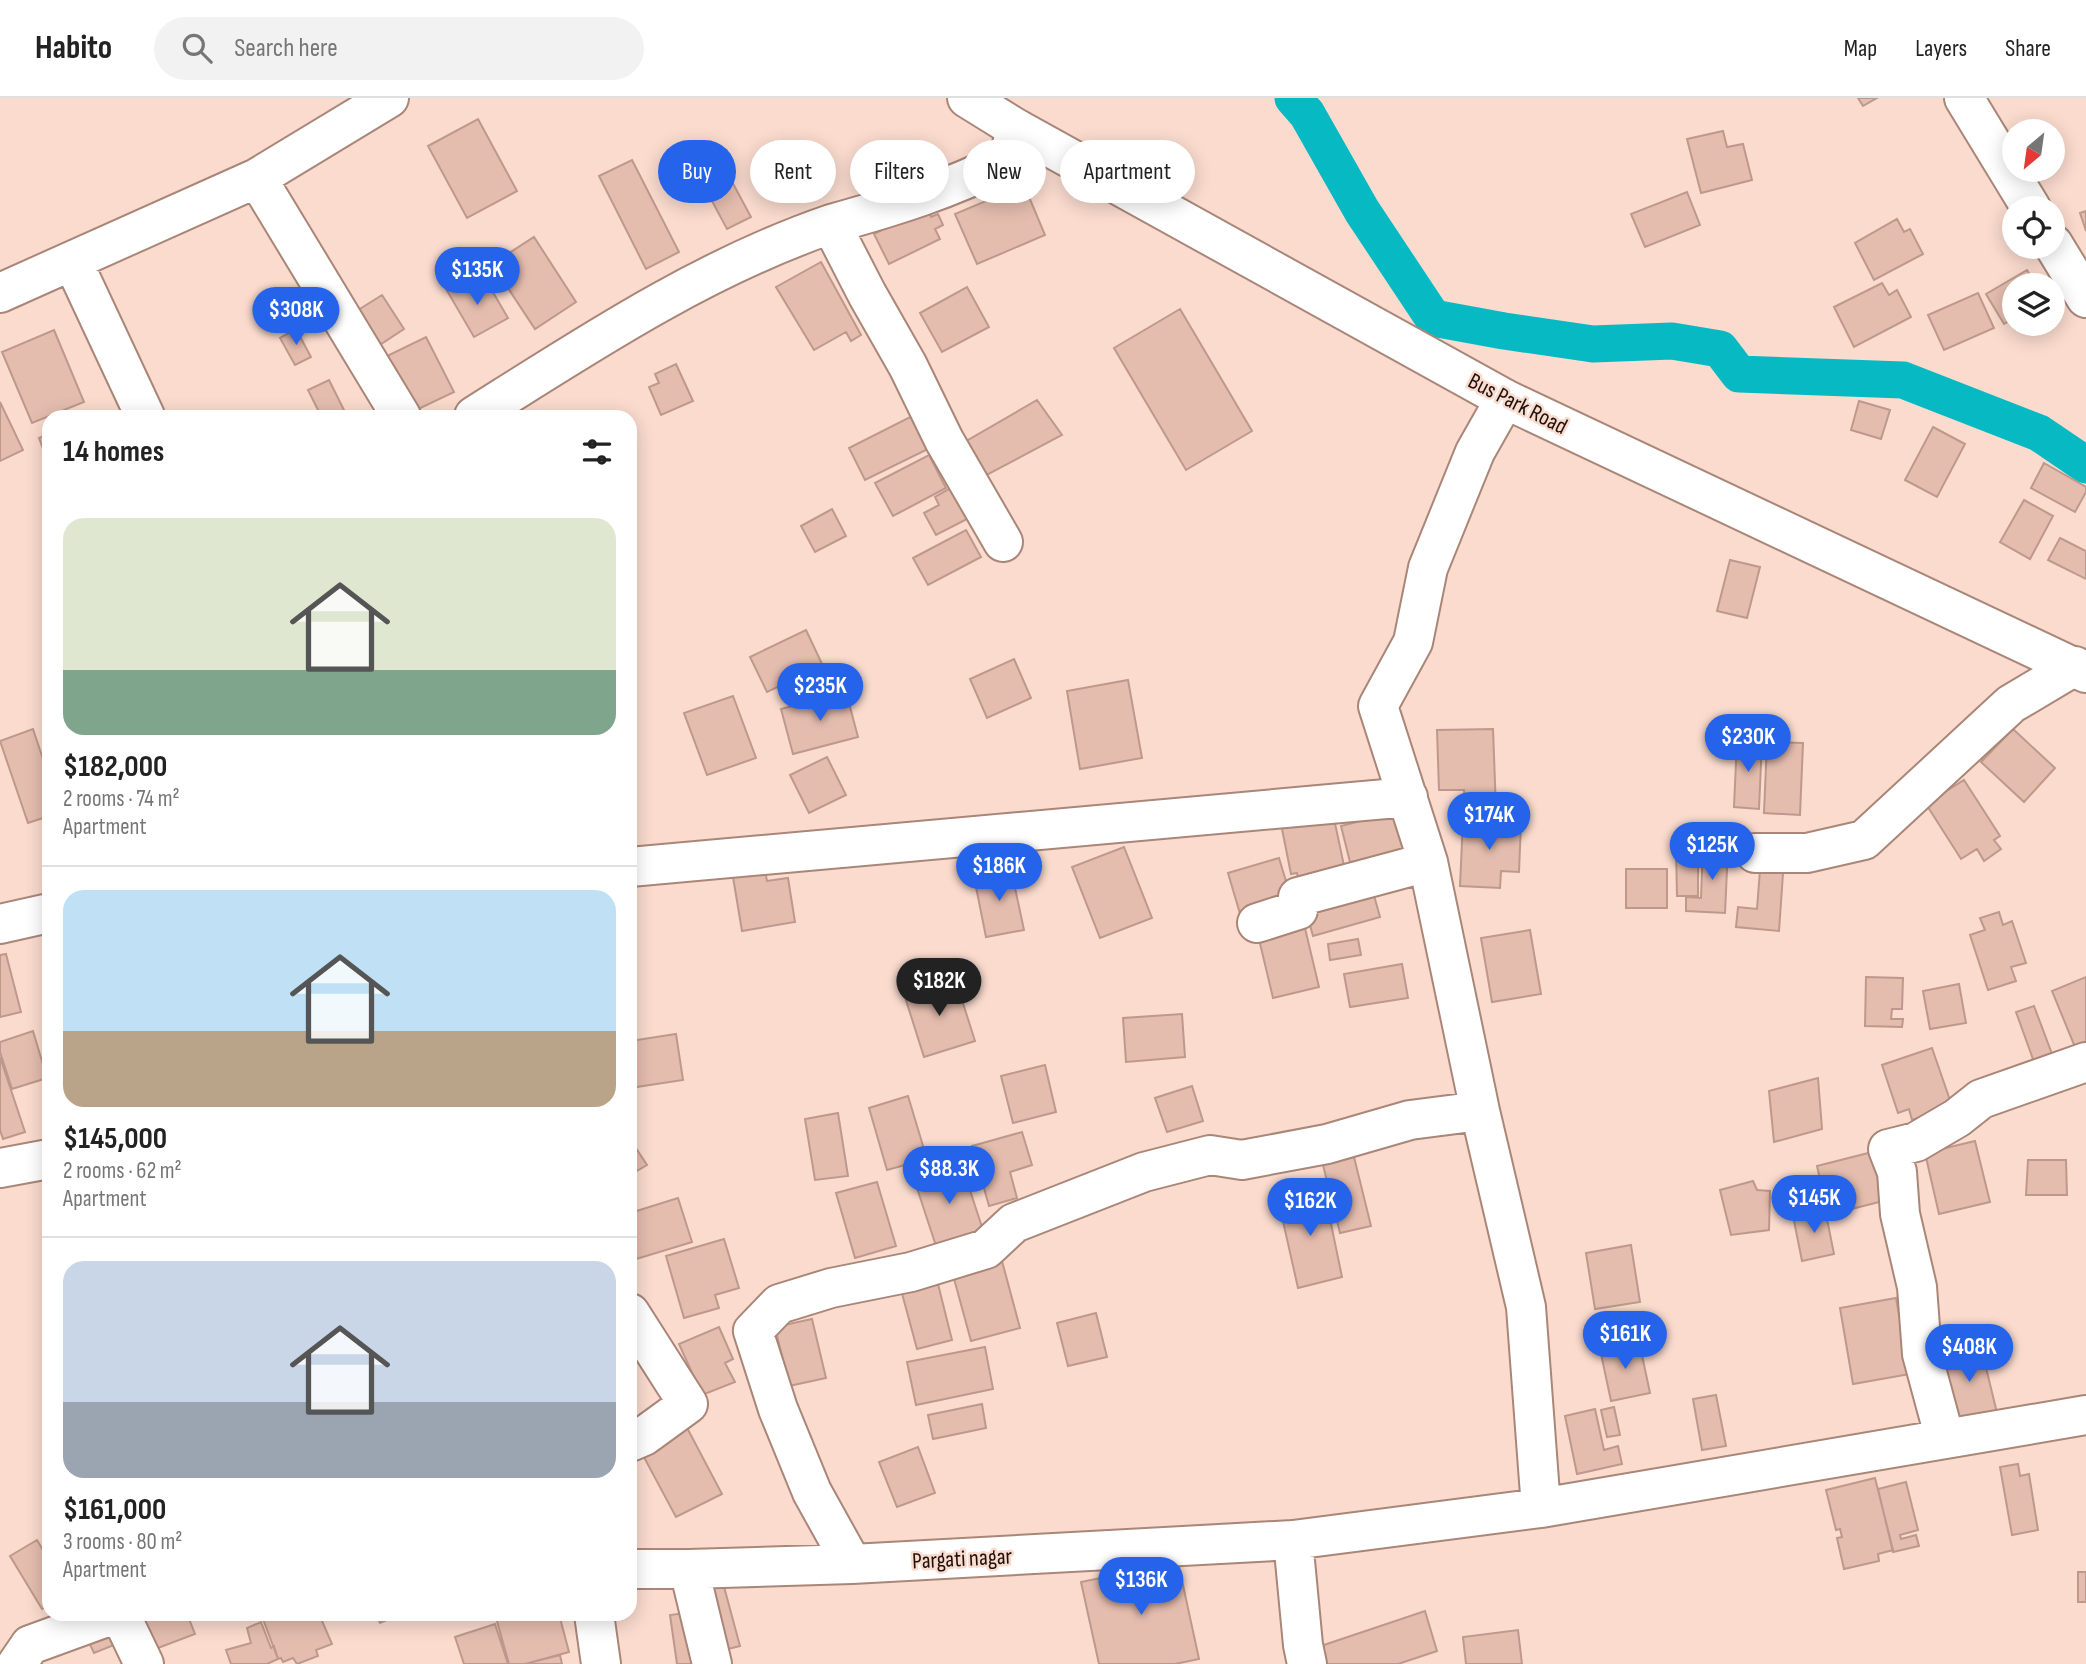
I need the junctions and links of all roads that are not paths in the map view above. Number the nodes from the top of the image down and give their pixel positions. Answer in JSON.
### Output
{"nodes":[{"id":1,"x":388,"y":98,"type":"edge"},
{"id":2,"x":967,"y":98,"type":"edge"},
{"id":3,"x":1964,"y":98,"type":"edge"},
{"id":4,"x":1017,"y":129,"type":"junction"},
{"id":5,"x":257,"y":178,"type":"junction"},
{"id":6,"x":2024,"y":196,"type":"edge"},
{"id":7,"x":831,"y":224,"type":"junction"},
{"id":8,"x":2062,"y":259,"type":"edge"},
{"id":9,"x":73,"y":262,"type":"junction"},
{"id":10,"x":0,"y":293,"type":"edge"},
{"id":11,"x":2086,"y":298,"type":"edge"},
{"id":12,"x":1505,"y":399,"type":"junction"},
{"id":13,"x":142,"y":410,"type":"edge"},
{"id":14,"x":397,"y":410,"type":"edge"},
{"id":15,"x":483,"y":410,"type":"edge"},
{"id":16,"x":1003,"y":542,"type":"dead end"},
{"id":17,"x":2080,"y":669,"type":"edge"},
{"id":18,"x":1408,"y":797,"type":"junction"},
{"id":19,"x":1755,"y":853,"type":"dead end"},
{"id":20,"x":1428,"y":862,"type":"junction"},
{"id":21,"x":637,"y":866,"type":"edge"},
{"id":22,"x":42,"y":915,"type":"edge"},
{"id":23,"x":1257,"y":923,"type":"dead end"},
{"id":24,"x":0,"y":924,"type":"edge"},
{"id":25,"x":2086,"y":1062,"type":"edge"},
{"id":26,"x":1480,"y":1111,"type":"junction"},
{"id":27,"x":42,"y":1160,"type":"edge"},
{"id":28,"x":0,"y":1168,"type":"edge"},
{"id":29,"x":637,"y":1324,"type":"edge"},
{"id":30,"x":2086,"y":1415,"type":"edge"},
{"id":31,"x":637,"y":1439,"type":"edge"},
{"id":32,"x":1945,"y":1439,"type":"junction"},
{"id":33,"x":1541,"y":1508,"type":"junction"},
{"id":34,"x":1293,"y":1540,"type":"junction"},
{"id":35,"x":852,"y":1563,"type":"junction"},
{"id":36,"x":637,"y":1569,"type":"edge"},
{"id":37,"x":689,"y":1569,"type":"junction"},
{"id":38,"x":97,"y":1621,"type":"edge"},
{"id":39,"x":121,"y":1621,"type":"edge"},
{"id":40,"x":595,"y":1621,"type":"edge"},
{"id":41,"x":18,"y":1664,"type":"edge"},
{"id":42,"x":144,"y":1664,"type":"edge"},
{"id":43,"x":601,"y":1664,"type":"edge"},
{"id":44,"x":712,"y":1664,"type":"edge"},
{"id":45,"x":1307,"y":1664,"type":"edge"}],
"edges":[{"from":1,"to":5,"type":"street"},
{"from":2,"to":4,"type":"street","name":"Bus Park Road"},
{"from":3,"to":6,"type":"street"},
{"from":4,"to":7,"type":"street"},
{"from":4,"to":12,"type":"street","name":"Bus Park Road"},
{"from":5,"to":9,"type":"street"},
{"from":5,"to":14,"type":"street"},
{"from":7,"to":15,"type":"street"},
{"from":7,"to":16,"type":"street"},
{"from":8,"to":11,"type":"street"},
{"from":9,"to":10,"type":"street"},
{"from":9,"to":13,"type":"street"},
{"from":12,"to":17,"type":"street","name":"Bus Park Road"},
{"from":12,"to":18,"type":"street"},
{"from":17,"to":19,"type":"street"},
{"from":18,"to":20,"type":"street"},
{"from":18,"to":21,"type":"street"},
{"from":20,"to":23,"type":"street"},
{"from":20,"to":26,"type":"street"},
{"from":22,"to":24,"type":"street"},
{"from":25,"to":32,"type":"street"},
{"from":26,"to":33,"type":"street"},
{"from":26,"to":35,"type":"street"},
{"from":27,"to":28,"type":"street"},
{"from":29,"to":31,"type":"street"},
{"from":30,"to":32,"type":"street","name":"Pargati nagar"},
{"from":32,"to":33,"type":"street","name":"Pargati nagar"},
{"from":33,"to":34,"type":"street","name":"Pargati nagar"},
{"from":34,"to":35,"type":"street","name":"Pargati nagar"},
{"from":34,"to":45,"type":"street"},
{"from":35,"to":37,"type":"street","name":"Pargati nagar"},
{"from":36,"to":37,"type":"street","name":"Pargati nagar"},
{"from":37,"to":44,"type":"street"},
{"from":38,"to":41,"type":"street"},
{"from":39,"to":42,"type":"street"},
{"from":40,"to":43,"type":"street"}]}
